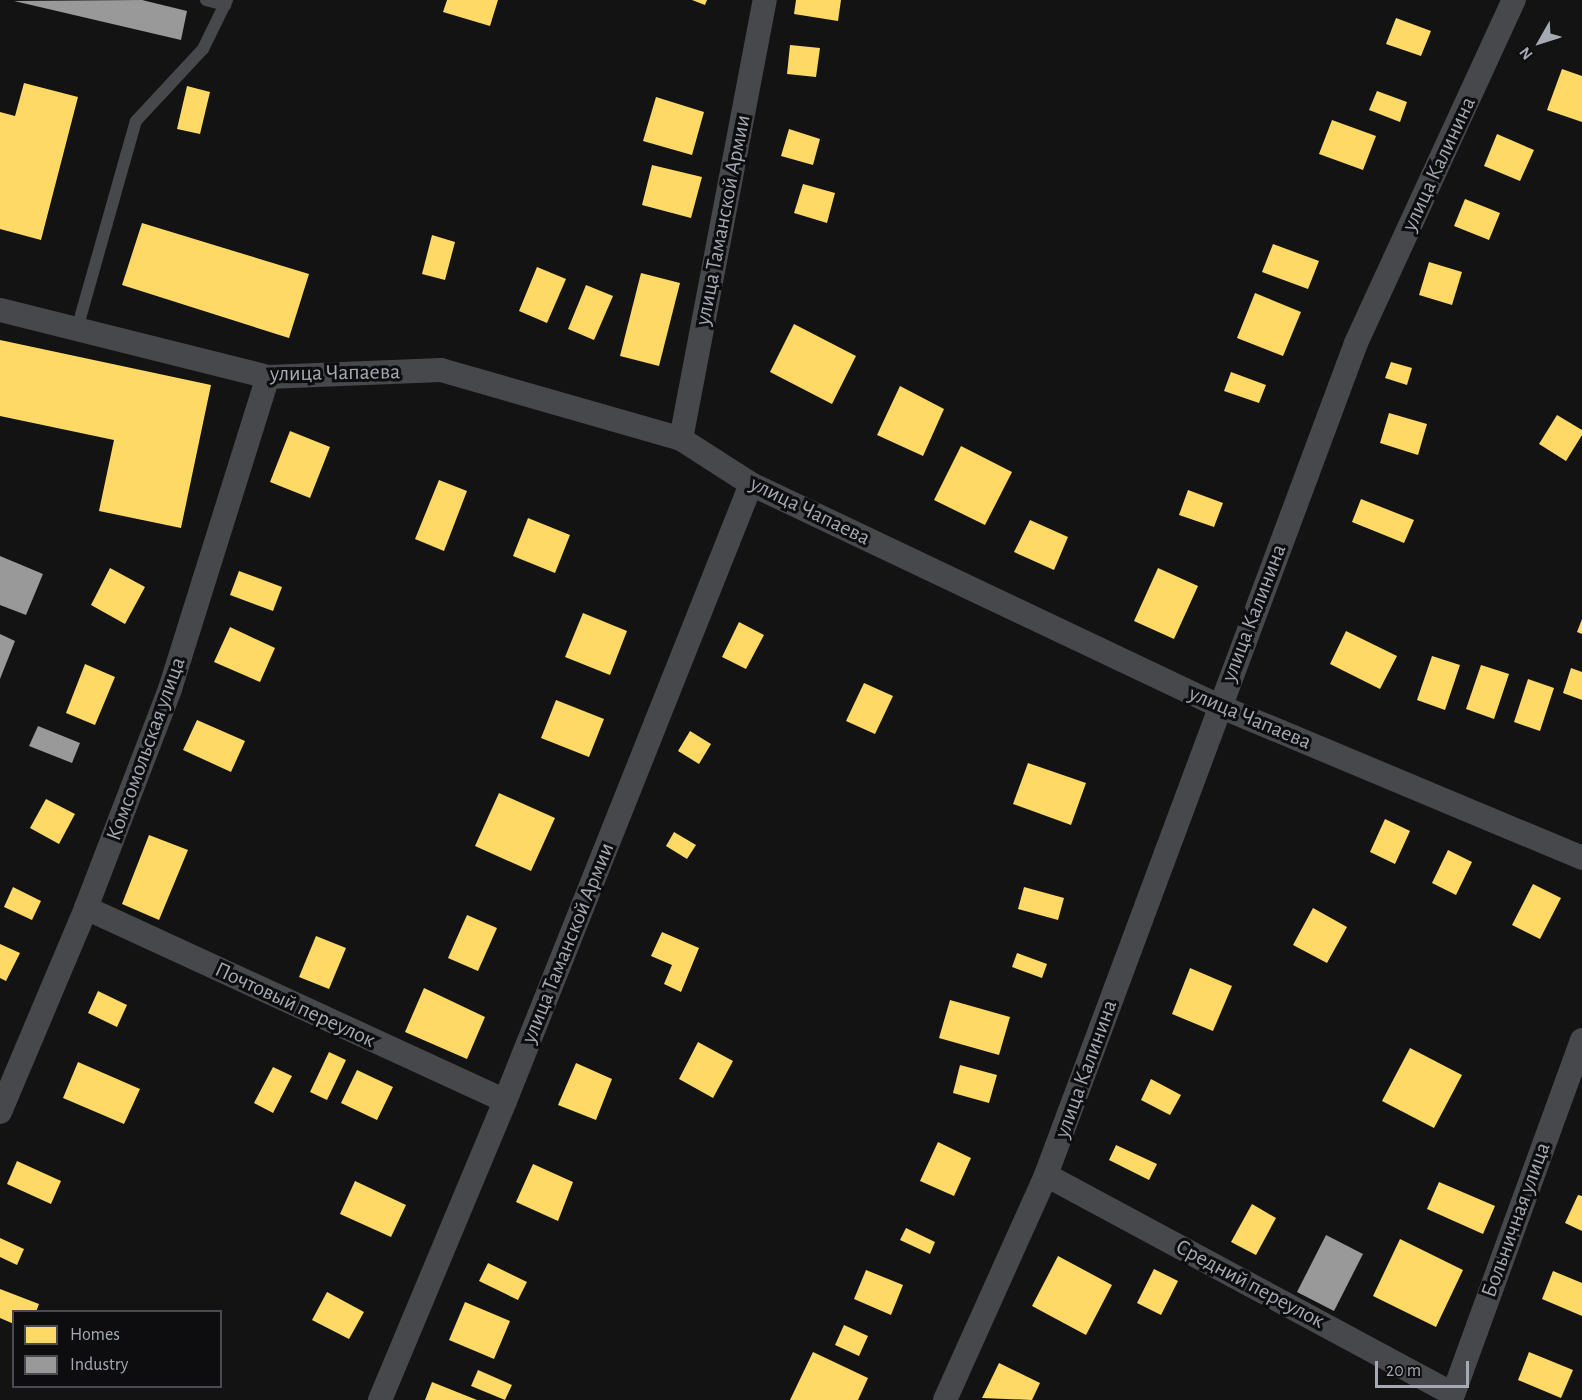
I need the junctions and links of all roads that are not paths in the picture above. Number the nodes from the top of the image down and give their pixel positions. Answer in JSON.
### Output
{"nodes":[{"id":1,"x":206,"y":0,"type":"edge"},
{"id":2,"x":765,"y":0,"type":"edge"},
{"id":3,"x":1515,"y":0,"type":"edge"},
{"id":4,"x":226,"y":2,"type":"edge"},
{"id":5,"x":0,"y":310,"type":"edge"},
{"id":6,"x":77,"y":329,"type":"junction"},
{"id":7,"x":268,"y":377,"type":"junction"},
{"id":8,"x":681,"y":439,"type":"junction"},
{"id":9,"x":751,"y":484,"type":"junction"},
{"id":10,"x":1220,"y":706,"type":"junction"},
{"id":11,"x":1582,"y":858,"type":"edge"},
{"id":12,"x":86,"y":908,"type":"junction"},
{"id":13,"x":1582,"y":1040,"type":"edge"},
{"id":14,"x":504,"y":1101,"type":"junction"},
{"id":15,"x":0,"y":1112,"type":"edge"},
{"id":16,"x":1046,"y":1175,"type":"junction"},
{"id":17,"x":1452,"y":1397,"type":"edge"},
{"id":18,"x":380,"y":1400,"type":"edge"},
{"id":19,"x":945,"y":1400,"type":"edge"}],
"edges":[{"from":1,"to":4,"type":"lane"},
{"from":2,"to":8,"type":"street","name":"улица Таманской Армии"},
{"from":3,"to":10,"type":"street","name":"улица Калинина"},
{"from":4,"to":6,"type":"lane"},
{"from":5,"to":6,"type":"street","name":"улица Чапаева"},
{"from":6,"to":7,"type":"street","name":"улица Чапаева"},
{"from":7,"to":8,"type":"street","name":"улица Чапаева"},
{"from":7,"to":12,"type":"street","name":"Комсомольская улица"},
{"from":8,"to":9,"type":"street","name":"улица Чапаева"},
{"from":9,"to":10,"type":"street","name":"улица Чапаева"},
{"from":9,"to":14,"type":"street","name":"улица Таманской Армии"},
{"from":10,"to":11,"type":"street","name":"улица Чапаева"},
{"from":10,"to":16,"type":"street","name":"улица Калинина"},
{"from":12,"to":14,"type":"street","name":"Почтовый переулок"},
{"from":12,"to":15,"type":"street","name":"Комсомольская улица"},
{"from":13,"to":17,"type":"street","name":"Больничная улица"},
{"from":14,"to":18,"type":"street","name":"улица Таманской Армии"},
{"from":16,"to":17,"type":"street","name":"Средний переулок"},
{"from":16,"to":19,"type":"street","name":"улица Калинина"}]}
